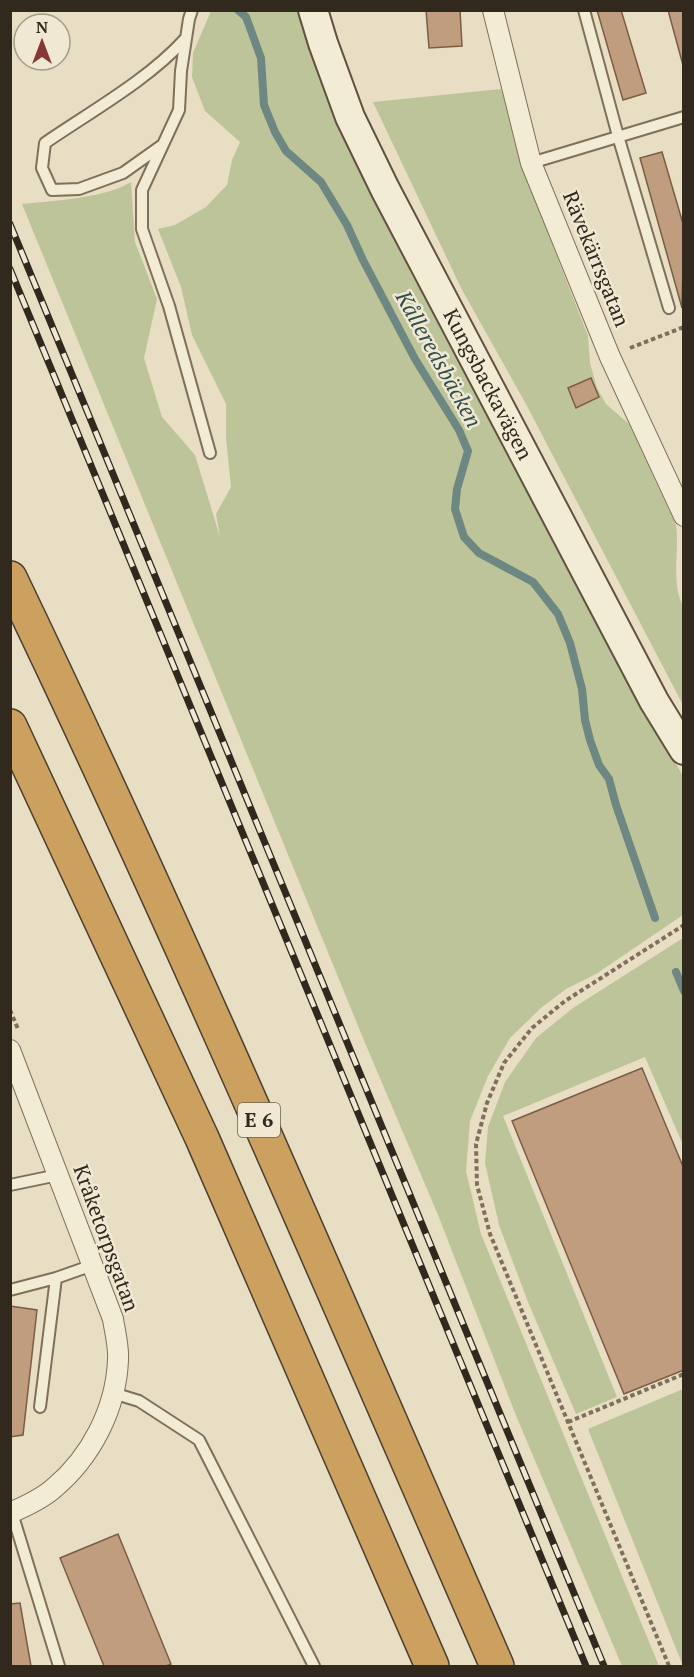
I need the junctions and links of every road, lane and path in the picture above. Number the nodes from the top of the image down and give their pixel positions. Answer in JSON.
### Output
{"nodes":[{"id":1,"x":313,"y":10,"type":"edge"},
{"id":2,"x":493,"y":10,"type":"edge"},
{"id":3,"x":584,"y":10,"type":"edge"},
{"id":4,"x":190,"y":15,"type":"edge"},
{"id":5,"x":186,"y":39,"type":"junction"},
{"id":6,"x":684,"y":117,"type":"edge"},
{"id":7,"x":618,"y":136,"type":"junction"},
{"id":8,"x":162,"y":146,"type":"junction"},
{"id":9,"x":531,"y":163,"type":"junction"},
{"id":10,"x":669,"y":308,"type":"dead end"},
{"id":11,"x":684,"y":327,"type":"edge"},
{"id":12,"x":610,"y":357,"type":"junction"},
{"id":13,"x":210,"y":453,"type":"dead end"},
{"id":14,"x":684,"y":516,"type":"edge"},
{"id":15,"x":10,"y":578,"type":"edge"},
{"id":16,"x":10,"y":726,"type":"edge"},
{"id":17,"x":684,"y":750,"type":"edge"},
{"id":18,"x":684,"y":925,"type":"edge"},
{"id":19,"x":10,"y":1050,"type":"edge"},
{"id":20,"x":58,"y":1175,"type":"junction"},
{"id":21,"x":10,"y":1185,"type":"edge"},
{"id":22,"x":93,"y":1264,"type":"junction"},
{"id":23,"x":56,"y":1278,"type":"junction"},
{"id":24,"x":10,"y":1290,"type":"edge"},
{"id":25,"x":684,"y":1374,"type":"edge"},
{"id":26,"x":113,"y":1393,"type":"junction"},
{"id":27,"x":40,"y":1407,"type":"dead end"},
{"id":28,"x":568,"y":1422,"type":"junction"},
{"id":29,"x":11,"y":1513,"type":"edge"},
{"id":30,"x":58,"y":1666,"type":"edge"},
{"id":31,"x":314,"y":1666,"type":"edge"},
{"id":32,"x":432,"y":1666,"type":"edge"},
{"id":33,"x":497,"y":1666,"type":"edge"},
{"id":34,"x":669,"y":1666,"type":"edge"}],
"edges":[{"from":1,"to":17,"type":"street","name":"Kungsbackavägen"},
{"from":2,"to":9,"type":"street","name":"Rävekärrsgatan"},
{"from":3,"to":7,"type":"lane"},
{"from":4,"to":5,"type":"lane"},
{"from":5,"to":8,"type":"lane"},
{"from":5,"to":8,"type":"lane"},
{"from":6,"to":7,"type":"lane"},
{"from":7,"to":9,"type":"lane"},
{"from":7,"to":10,"type":"lane"},
{"from":8,"to":13,"type":"lane"},
{"from":9,"to":12,"type":"street","name":"Rävekärrsgatan"},
{"from":11,"to":12,"type":"path"},
{"from":12,"to":14,"type":"street","name":"Rävekärrsgatan"},
{"from":15,"to":33,"type":"highway","number":"E 6"},
{"from":16,"to":32,"type":"highway"},
{"from":18,"to":28,"type":"path"},
{"from":19,"to":20,"type":"street","name":"Kråketorpsgatan"},
{"from":20,"to":21,"type":"lane"},
{"from":20,"to":22,"type":"street","name":"Kråketorpsgatan"},
{"from":22,"to":23,"type":"lane"},
{"from":22,"to":26,"type":"street","name":"Kråketorpsgatan"},
{"from":23,"to":24,"type":"lane"},
{"from":23,"to":27,"type":"lane"},
{"from":25,"to":28,"type":"path"},
{"from":26,"to":29,"type":"street","name":"Kråketorpsgatan"},
{"from":26,"to":31,"type":"lane"},
{"from":28,"to":34,"type":"path"},
{"from":29,"to":30,"type":"lane"}]}
